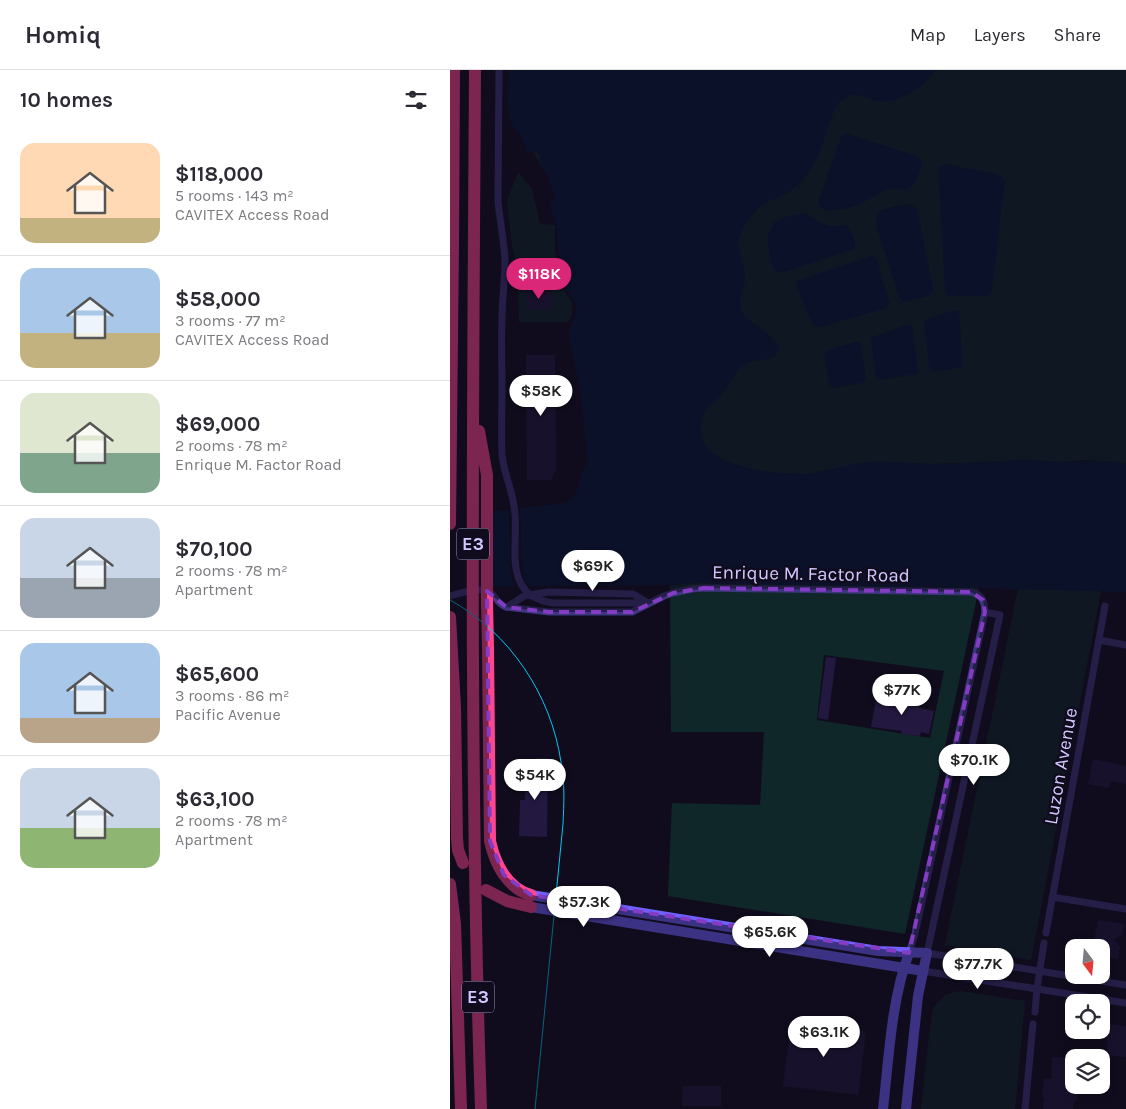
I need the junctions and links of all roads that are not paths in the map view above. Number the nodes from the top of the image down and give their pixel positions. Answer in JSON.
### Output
{"nodes":[{"id":1,"x":454,"y":70,"type":"edge"},
{"id":2,"x":475,"y":70,"type":"edge"},
{"id":3,"x":498,"y":70,"type":"edge"},
{"id":4,"x":473,"y":402,"type":"junction"},
{"id":5,"x":450,"y":487,"type":"edge"},
{"id":6,"x":450,"y":524,"type":"edge"},
{"id":7,"x":450,"y":596,"type":"edge"},
{"id":8,"x":649,"y":603,"type":"junction"},
{"id":9,"x":1105,"y":606,"type":"dead end"},
{"id":10,"x":506,"y":607,"type":"junction"},
{"id":11,"x":985,"y":612,"type":"junction"},
{"id":12,"x":450,"y":617,"type":"edge"},
{"id":13,"x":1099,"y":640,"type":"junction"},
{"id":14,"x":1126,"y":645,"type":"edge"},
{"id":15,"x":468,"y":866,"type":"junction"},
{"id":16,"x":450,"y":884,"type":"edge"},
{"id":17,"x":480,"y":889,"type":"junction"},
{"id":18,"x":1052,"y":897,"type":"junction"},
{"id":19,"x":531,"y":901,"type":"junction"},
{"id":20,"x":1126,"y":909,"type":"edge"},
{"id":21,"x":1046,"y":932,"type":"dead end"},
{"id":22,"x":1044,"y":943,"type":"dead end"},
{"id":23,"x":909,"y":952,"type":"junction"},
{"id":24,"x":927,"y":953,"type":"junction"},
{"id":25,"x":903,"y":967,"type":"junction"},
{"id":26,"x":923,"y":971,"type":"junction"},
{"id":27,"x":1039,"y":971,"type":"junction"},
{"id":28,"x":1126,"y":985,"type":"edge"},
{"id":29,"x":1036,"y":988,"type":"junction"},
{"id":30,"x":1126,"y":1003,"type":"edge"},
{"id":31,"x":1034,"y":1012,"type":"dead end"},
{"id":32,"x":1033,"y":1024,"type":"dead end"},
{"id":33,"x":461,"y":1109,"type":"edge"},
{"id":34,"x":481,"y":1109,"type":"edge"},
{"id":35,"x":883,"y":1109,"type":"edge"},
{"id":36,"x":906,"y":1109,"type":"edge"},
{"id":37,"x":1025,"y":1109,"type":"edge"}],
"edges":[{"from":1,"to":5,"type":"highway","number":"E3"},
{"from":2,"to":4,"type":"highway","number":"E3"},
{"from":3,"to":8,"type":"street"},
{"from":4,"to":15,"type":"highway","number":"E3"},
{"from":4,"to":19,"type":"highway"},
{"from":5,"to":6,"type":"highway","number":"E3"},
{"from":7,"to":10,"type":"street"},
{"from":8,"to":10,"type":"street","name":"Enrique M. Factor Road"},
{"from":8,"to":10,"type":"street"},
{"from":8,"to":11,"type":"street","name":"Enrique M. Factor Road"},
{"from":9,"to":13,"type":"street","name":"Luzon Avenue"},
{"from":11,"to":23,"type":"street"},
{"from":11,"to":24,"type":"street"},
{"from":12,"to":15,"type":"highway"},
{"from":13,"to":14,"type":"street"},
{"from":13,"to":18,"type":"street","name":"Luzon Avenue"},
{"from":15,"to":17,"type":"highway","number":"E3"},
{"from":16,"to":33,"type":"highway","number":"E3"},
{"from":17,"to":19,"type":"highway"},
{"from":17,"to":34,"type":"highway","number":"E3"},
{"from":18,"to":20,"type":"street"},
{"from":18,"to":21,"type":"street","name":"Luzon Avenue"},
{"from":19,"to":23,"type":"main road"},
{"from":19,"to":25,"type":"main road"},
{"from":22,"to":27,"type":"street"},
{"from":23,"to":24,"type":"main road"},
{"from":23,"to":25,"type":"main road"},
{"from":24,"to":26,"type":"main road"},
{"from":24,"to":27,"type":"street"},
{"from":25,"to":26,"type":"main road"},
{"from":25,"to":35,"type":"main road"},
{"from":26,"to":29,"type":"street"},
{"from":26,"to":36,"type":"main road"},
{"from":27,"to":28,"type":"street"},
{"from":27,"to":29,"type":"street"},
{"from":29,"to":30,"type":"street"},
{"from":29,"to":31,"type":"street"},
{"from":32,"to":37,"type":"street"}]}
